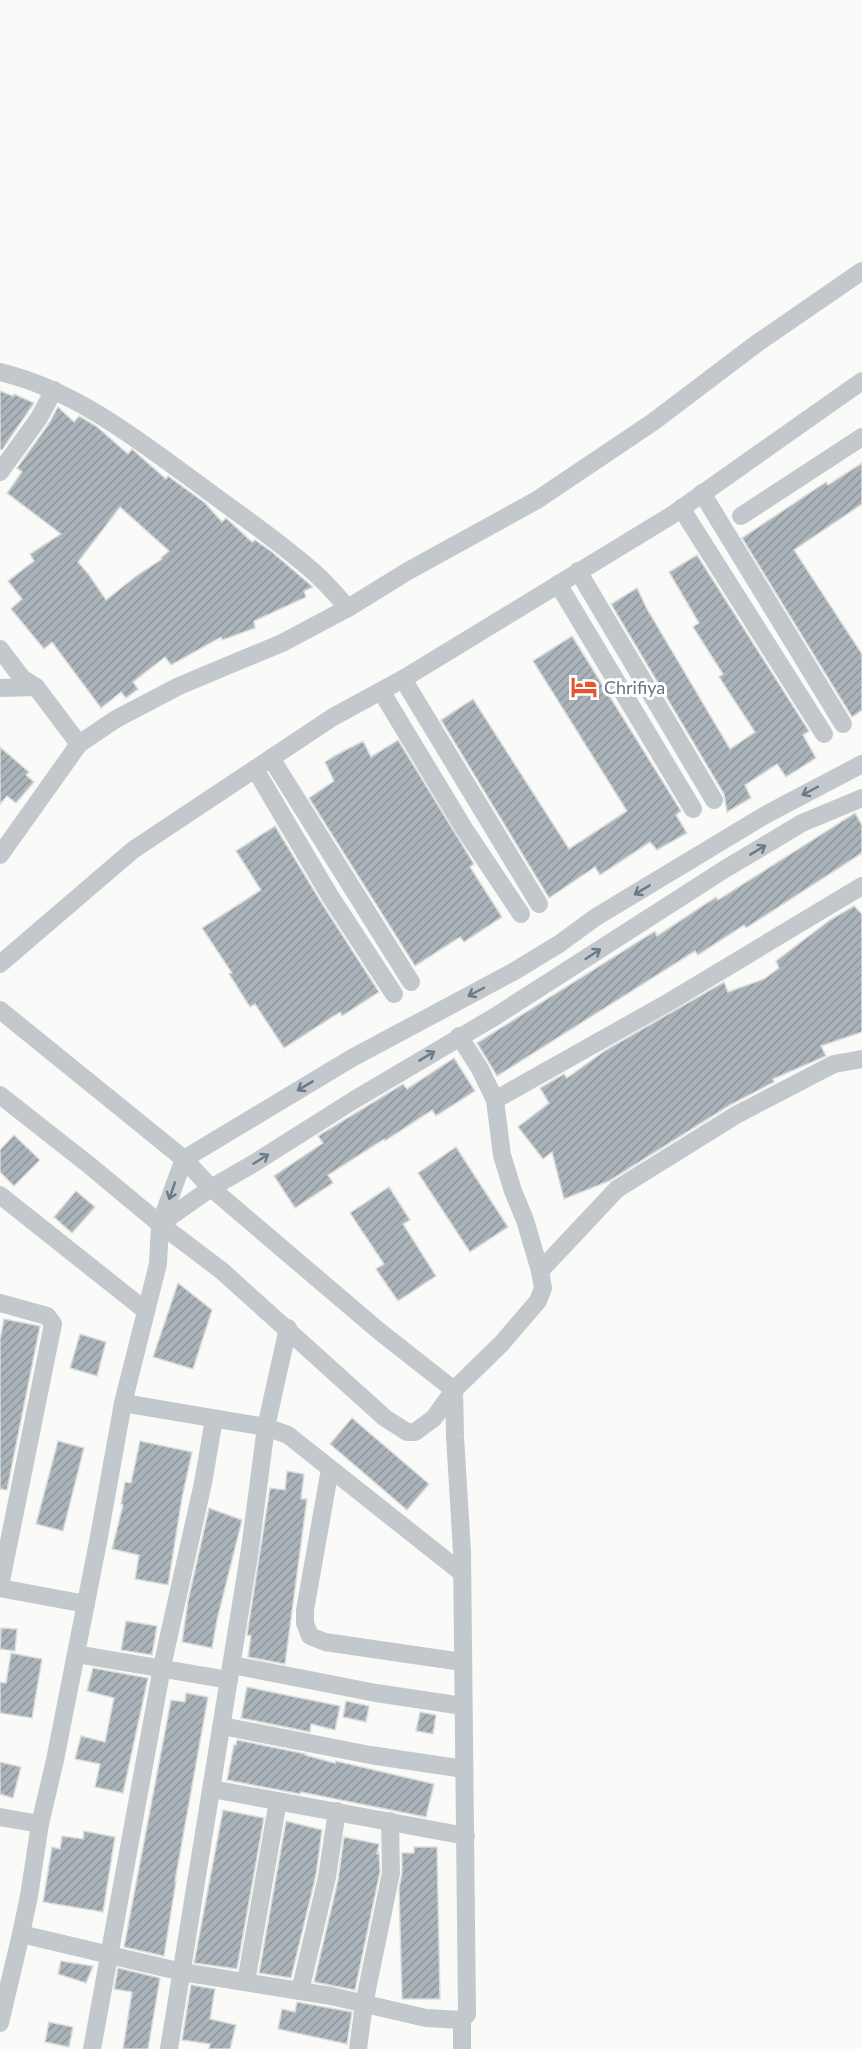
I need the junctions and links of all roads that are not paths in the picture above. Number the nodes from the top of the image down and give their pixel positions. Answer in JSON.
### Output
{"nodes":[{"id":1,"x":862,"y":272,"type":"edge"},
{"id":2,"x":0,"y":372,"type":"edge"},
{"id":3,"x":862,"y":381,"type":"edge"},
{"id":4,"x":54,"y":390,"type":"junction"},
{"id":5,"x":862,"y":437,"type":"edge"},
{"id":6,"x":0,"y":472,"type":"edge"},
{"id":7,"x":702,"y":493,"type":"junction"},
{"id":8,"x":681,"y":508,"type":"junction"},
{"id":9,"x":741,"y":516,"type":"dead end"},
{"id":10,"x":578,"y":572,"type":"junction"},
{"id":11,"x":558,"y":584,"type":"junction"},
{"id":12,"x":348,"y":608,"type":"junction"},
{"id":13,"x":787,"y":632,"type":"junction"},
{"id":14,"x":767,"y":645,"type":"junction"},
{"id":15,"x":0,"y":649,"type":"edge"},
{"id":16,"x":403,"y":679,"type":"junction"},
{"id":17,"x":36,"y":687,"type":"junction"},
{"id":18,"x":0,"y":688,"type":"edge"},
{"id":19,"x":381,"y":691,"type":"junction"},
{"id":20,"x":657,"y":702,"type":"junction"},
{"id":21,"x":636,"y":716,"type":"junction"},
{"id":22,"x":843,"y":724,"type":"dead end"},
{"id":23,"x":824,"y":734,"type":"dead end"},
{"id":24,"x":79,"y":744,"type":"junction"},
{"id":25,"x":271,"y":758,"type":"junction"},
{"id":26,"x":862,"y":764,"type":"edge"},
{"id":27,"x":255,"y":769,"type":"junction"},
{"id":28,"x":862,"y":798,"type":"edge"},
{"id":29,"x":714,"y":800,"type":"dead end"},
{"id":30,"x":693,"y":809,"type":"dead end"},
{"id":31,"x":486,"y":817,"type":"junction"},
{"id":32,"x":465,"y":830,"type":"junction"},
{"id":33,"x":0,"y":855,"type":"edge"},
{"id":34,"x":349,"y":884,"type":"junction"},
{"id":35,"x":862,"y":886,"type":"edge"},
{"id":36,"x":330,"y":896,"type":"junction"},
{"id":37,"x":539,"y":904,"type":"dead end"},
{"id":38,"x":521,"y":914,"type":"dead end"},
{"id":39,"x":0,"y":964,"type":"edge"},
{"id":40,"x":411,"y":982,"type":"dead end"},
{"id":41,"x":394,"y":994,"type":"dead end"},
{"id":42,"x":0,"y":1010,"type":"edge"},
{"id":43,"x":459,"y":1036,"type":"junction"},
{"id":44,"x":862,"y":1059,"type":"edge"},
{"id":45,"x":0,"y":1095,"type":"edge"},
{"id":46,"x":495,"y":1100,"type":"junction"},
{"id":47,"x":184,"y":1159,"type":"junction"},
{"id":48,"x":211,"y":1188,"type":"junction"},
{"id":49,"x":0,"y":1195,"type":"edge"},
{"id":50,"x":160,"y":1224,"type":"junction"},
{"id":51,"x":540,"y":1271,"type":"junction"},
{"id":52,"x":0,"y":1304,"type":"edge"},
{"id":53,"x":146,"y":1311,"type":"junction"},
{"id":54,"x":288,"y":1328,"type":"junction"},
{"id":55,"x":454,"y":1390,"type":"junction"},
{"id":56,"x":123,"y":1403,"type":"junction"},
{"id":57,"x":214,"y":1419,"type":"junction"},
{"id":58,"x":266,"y":1426,"type":"junction"},
{"id":59,"x":330,"y":1469,"type":"junction"},
{"id":60,"x":462,"y":1572,"type":"junction"},
{"id":61,"x":0,"y":1587,"type":"edge"},
{"id":62,"x":86,"y":1604,"type":"junction"},
{"id":63,"x":76,"y":1654,"type":"junction"},
{"id":64,"x":462,"y":1662,"type":"junction"},
{"id":65,"x":162,"y":1669,"type":"junction"},
{"id":66,"x":230,"y":1672,"type":"junction"},
{"id":67,"x":463,"y":1706,"type":"junction"},
{"id":68,"x":222,"y":1726,"type":"junction"},
{"id":69,"x":464,"y":1769,"type":"junction"},
{"id":70,"x":212,"y":1789,"type":"junction"},
{"id":71,"x":278,"y":1801,"type":"junction"},
{"id":72,"x":337,"y":1812,"type":"junction"},
{"id":73,"x":0,"y":1817,"type":"edge"},
{"id":74,"x":390,"y":1821,"type":"junction"},
{"id":75,"x":40,"y":1824,"type":"junction"},
{"id":76,"x":465,"y":1836,"type":"junction"},
{"id":77,"x":21,"y":1934,"type":"junction"},
{"id":78,"x":111,"y":1954,"type":"junction"},
{"id":79,"x":182,"y":1972,"type":"junction"},
{"id":80,"x":246,"y":1982,"type":"junction"},
{"id":81,"x":300,"y":1991,"type":"junction"},
{"id":82,"x":364,"y":2004,"type":"junction"},
{"id":83,"x":462,"y":2020,"type":"junction"},
{"id":84,"x":0,"y":2023,"type":"edge"},
{"id":85,"x":92,"y":2049,"type":"edge"},
{"id":86,"x":169,"y":2049,"type":"edge"},
{"id":87,"x":358,"y":2049,"type":"edge"},
{"id":88,"x":462,"y":2049,"type":"edge"}],
"edges":[{"from":1,"to":12,"type":"street"},
{"from":2,"to":4,"type":"street"},
{"from":3,"to":7,"type":"street"},
{"from":4,"to":6,"type":"street"},
{"from":4,"to":12,"type":"street"},
{"from":5,"to":9,"type":"street"},
{"from":7,"to":8,"type":"street"},
{"from":7,"to":13,"type":"street"},
{"from":8,"to":10,"type":"street"},
{"from":8,"to":14,"type":"street"},
{"from":10,"to":11,"type":"street"},
{"from":10,"to":20,"type":"street"},
{"from":11,"to":16,"type":"street"},
{"from":11,"to":21,"type":"street"},
{"from":12,"to":24,"type":"street"},
{"from":13,"to":14,"type":"street"},
{"from":13,"to":22,"type":"street"},
{"from":14,"to":23,"type":"street"},
{"from":15,"to":17,"type":"street"},
{"from":16,"to":19,"type":"street"},
{"from":16,"to":31,"type":"street"},
{"from":17,"to":18,"type":"street"},
{"from":17,"to":24,"type":"street"},
{"from":19,"to":25,"type":"street"},
{"from":19,"to":32,"type":"street"},
{"from":20,"to":21,"type":"street"},
{"from":20,"to":29,"type":"street"},
{"from":21,"to":30,"type":"street"},
{"from":24,"to":33,"type":"street"},
{"from":25,"to":27,"type":"street"},
{"from":25,"to":34,"type":"street"},
{"from":26,"to":47,"type":"street","one_way":true},
{"from":27,"to":36,"type":"street"},
{"from":27,"to":39,"type":"street"},
{"from":43,"to":28,"type":"street","one_way":true},
{"from":31,"to":32,"type":"street"},
{"from":31,"to":37,"type":"street"},
{"from":32,"to":38,"type":"street"},
{"from":34,"to":36,"type":"street"},
{"from":34,"to":40,"type":"street"},
{"from":35,"to":46,"type":"street"},
{"from":36,"to":41,"type":"street"},
{"from":42,"to":47,"type":"street"},
{"from":43,"to":46,"type":"street"},
{"from":48,"to":43,"type":"street","one_way":true},
{"from":44,"to":51,"type":"street"},
{"from":45,"to":50,"type":"street"},
{"from":46,"to":51,"type":"street"},
{"from":47,"to":48,"type":"street"},
{"from":47,"to":50,"type":"street","one_way":true},
{"from":48,"to":50,"type":"street"},
{"from":48,"to":55,"type":"street"},
{"from":49,"to":53,"type":"street"},
{"from":50,"to":53,"type":"street"},
{"from":50,"to":54,"type":"street"},
{"from":51,"to":55,"type":"street"},
{"from":52,"to":61,"type":"street"},
{"from":53,"to":56,"type":"street"},
{"from":54,"to":55,"type":"street"},
{"from":54,"to":58,"type":"street"},
{"from":55,"to":60,"type":"street"},
{"from":56,"to":57,"type":"street"},
{"from":56,"to":62,"type":"street"},
{"from":57,"to":58,"type":"street"},
{"from":57,"to":65,"type":"street"},
{"from":58,"to":59,"type":"street"},
{"from":58,"to":66,"type":"street"},
{"from":59,"to":60,"type":"street"},
{"from":59,"to":64,"type":"street"},
{"from":60,"to":64,"type":"street"},
{"from":61,"to":62,"type":"street"},
{"from":62,"to":63,"type":"street"},
{"from":63,"to":65,"type":"street"},
{"from":63,"to":75,"type":"street"},
{"from":64,"to":67,"type":"street"},
{"from":65,"to":66,"type":"street"},
{"from":65,"to":78,"type":"street"},
{"from":66,"to":67,"type":"street"},
{"from":66,"to":68,"type":"street"},
{"from":67,"to":69,"type":"street"},
{"from":68,"to":69,"type":"street"},
{"from":68,"to":70,"type":"street"},
{"from":69,"to":76,"type":"street"},
{"from":70,"to":71,"type":"street"},
{"from":70,"to":79,"type":"street"},
{"from":71,"to":72,"type":"street"},
{"from":71,"to":80,"type":"street"},
{"from":72,"to":74,"type":"street"},
{"from":72,"to":81,"type":"street"},
{"from":73,"to":75,"type":"street"},
{"from":74,"to":76,"type":"street"},
{"from":74,"to":82,"type":"street"},
{"from":75,"to":77,"type":"street"},
{"from":76,"to":83,"type":"street"},
{"from":77,"to":78,"type":"street"},
{"from":77,"to":84,"type":"street"},
{"from":78,"to":79,"type":"street"},
{"from":78,"to":85,"type":"street"},
{"from":79,"to":80,"type":"street"},
{"from":79,"to":86,"type":"street"},
{"from":80,"to":81,"type":"street"},
{"from":81,"to":82,"type":"street"},
{"from":82,"to":83,"type":"street"},
{"from":82,"to":87,"type":"street"},
{"from":83,"to":88,"type":"street"}]}
